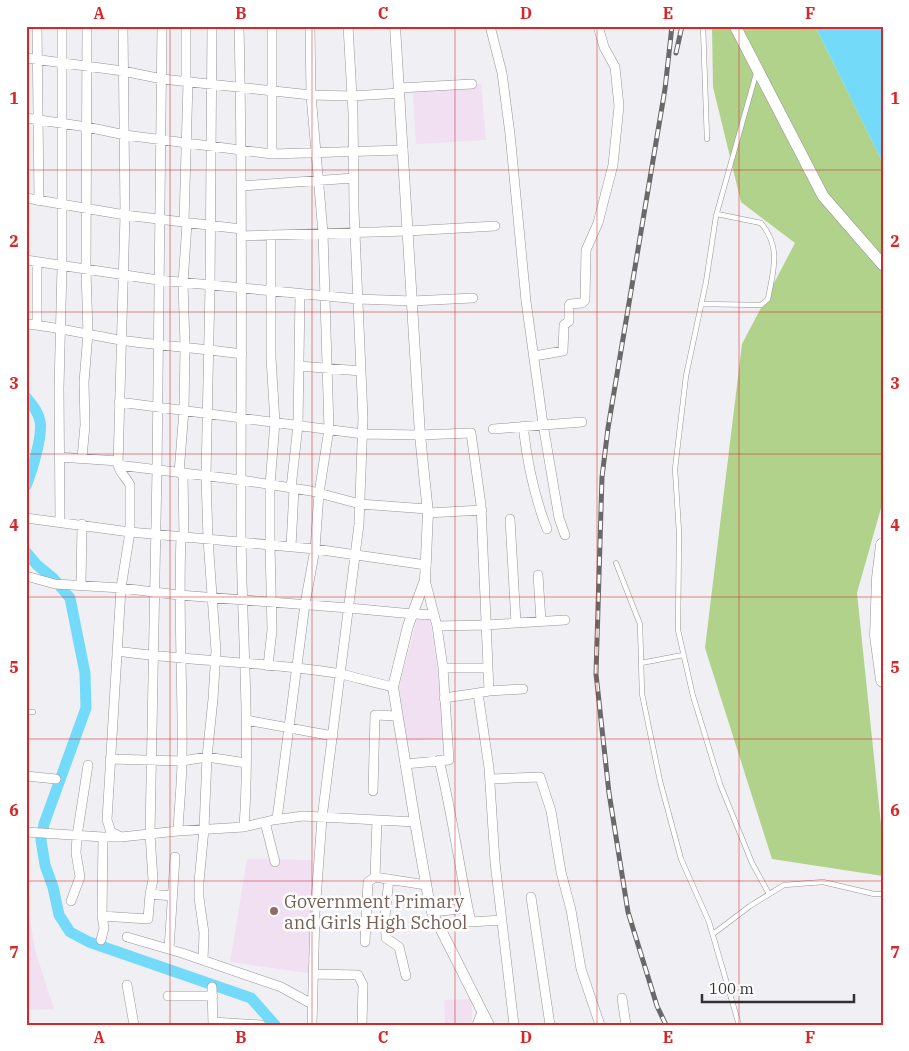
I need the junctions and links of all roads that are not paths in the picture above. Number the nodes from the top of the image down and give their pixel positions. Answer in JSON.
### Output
{"nodes":[{"id":1,"x":37,"y":26,"type":"edge"},
{"id":2,"x":62,"y":26,"type":"edge"},
{"id":3,"x":87,"y":26,"type":"edge"},
{"id":4,"x":123,"y":26,"type":"edge"},
{"id":5,"x":162,"y":26,"type":"edge"},
{"id":6,"x":186,"y":26,"type":"edge"},
{"id":7,"x":212,"y":26,"type":"edge"},
{"id":8,"x":239,"y":26,"type":"edge"},
{"id":9,"x":272,"y":26,"type":"edge"},
{"id":10,"x":305,"y":26,"type":"edge"},
{"id":11,"x":310,"y":26,"type":"edge"},
{"id":12,"x":348,"y":26,"type":"edge"},
{"id":13,"x":395,"y":26,"type":"edge"},
{"id":14,"x":490,"y":26,"type":"edge"},
{"id":15,"x":598,"y":26,"type":"edge"},
{"id":16,"x":703,"y":26,"type":"edge"},
{"id":17,"x":735,"y":26,"type":"edge"},
{"id":18,"x":26,"y":58,"type":"edge"},
{"id":19,"x":37,"y":60,"type":"junction"},
{"id":20,"x":62,"y":63,"type":"junction"},
{"id":21,"x":86,"y":65,"type":"junction"},
{"id":22,"x":758,"y":68,"type":"junction"},
{"id":23,"x":123,"y":71,"type":"junction"},
{"id":24,"x":162,"y":79,"type":"junction"},
{"id":25,"x":187,"y":82,"type":"junction"},
{"id":26,"x":211,"y":84,"type":"junction"},
{"id":27,"x":472,"y":84,"type":"dead end"},
{"id":28,"x":241,"y":87,"type":"junction"},
{"id":29,"x":274,"y":91,"type":"junction"},
{"id":30,"x":400,"y":91,"type":"junction"},
{"id":31,"x":312,"y":95,"type":"junction"},
{"id":32,"x":352,"y":96,"type":"junction"},
{"id":33,"x":26,"y":118,"type":"edge"},
{"id":34,"x":38,"y":119,"type":"junction"},
{"id":35,"x":63,"y":123,"type":"junction"},
{"id":36,"x":87,"y":127,"type":"junction"},
{"id":37,"x":125,"y":135,"type":"junction"},
{"id":38,"x":707,"y":138,"type":"dead end"},
{"id":39,"x":161,"y":140,"type":"junction"},
{"id":40,"x":186,"y":143,"type":"junction"},
{"id":41,"x":210,"y":146,"type":"junction"},
{"id":42,"x":241,"y":150,"type":"junction"},
{"id":43,"x":403,"y":150,"type":"junction"},
{"id":44,"x":317,"y":152,"type":"junction"},
{"id":45,"x":354,"y":152,"type":"junction"},
{"id":46,"x":272,"y":154,"type":"junction"},
{"id":47,"x":354,"y":178,"type":"junction"},
{"id":48,"x":319,"y":180,"type":"junction"},
{"id":49,"x":241,"y":186,"type":"junction"},
{"id":50,"x":26,"y":198,"type":"edge"},
{"id":51,"x":40,"y":201,"type":"junction"},
{"id":52,"x":61,"y":204,"type":"junction"},
{"id":53,"x":87,"y":208,"type":"junction"},
{"id":54,"x":717,"y":214,"type":"junction"},
{"id":55,"x":125,"y":215,"type":"junction"},
{"id":56,"x":161,"y":220,"type":"junction"},
{"id":57,"x":186,"y":223,"type":"junction"},
{"id":58,"x":210,"y":226,"type":"junction"},
{"id":59,"x":495,"y":226,"type":"dead end"},
{"id":60,"x":408,"y":232,"type":"junction"},
{"id":61,"x":241,"y":233,"type":"junction"},
{"id":62,"x":355,"y":233,"type":"junction"},
{"id":63,"x":323,"y":234,"type":"junction"},
{"id":64,"x":271,"y":235,"type":"junction"},
{"id":65,"x":26,"y":260,"type":"edge"},
{"id":66,"x":37,"y":262,"type":"junction"},
{"id":67,"x":883,"y":265,"type":"edge"},
{"id":68,"x":62,"y":266,"type":"junction"},
{"id":69,"x":86,"y":270,"type":"junction"},
{"id":70,"x":124,"y":276,"type":"junction"},
{"id":71,"x":158,"y":280,"type":"junction"},
{"id":72,"x":183,"y":283,"type":"junction"},
{"id":73,"x":210,"y":286,"type":"junction"},
{"id":74,"x":243,"y":289,"type":"junction"},
{"id":75,"x":272,"y":291,"type":"junction"},
{"id":76,"x":300,"y":294,"type":"junction"},
{"id":77,"x":324,"y":296,"type":"junction"},
{"id":78,"x":473,"y":298,"type":"dead end"},
{"id":79,"x":358,"y":299,"type":"junction"},
{"id":80,"x":412,"y":301,"type":"junction"},
{"id":81,"x":701,"y":304,"type":"junction"},
{"id":82,"x":26,"y":324,"type":"edge"},
{"id":83,"x":37,"y":325,"type":"junction"},
{"id":84,"x":59,"y":328,"type":"junction"},
{"id":85,"x":88,"y":333,"type":"junction"},
{"id":86,"x":121,"y":340,"type":"junction"},
{"id":87,"x":158,"y":343,"type":"junction"},
{"id":88,"x":185,"y":346,"type":"junction"},
{"id":89,"x":208,"y":349,"type":"junction"},
{"id":90,"x":242,"y":354,"type":"junction"},
{"id":91,"x":534,"y":356,"type":"junction"},
{"id":92,"x":299,"y":366,"type":"junction"},
{"id":93,"x":328,"y":369,"type":"junction"},
{"id":94,"x":361,"y":371,"type":"junction"},
{"id":95,"x":119,"y":402,"type":"junction"},
{"id":96,"x":158,"y":407,"type":"junction"},
{"id":97,"x":184,"y":410,"type":"junction"},
{"id":98,"x":208,"y":414,"type":"junction"},
{"id":99,"x":242,"y":418,"type":"junction"},
{"id":100,"x":275,"y":422,"type":"junction"},
{"id":101,"x":582,"y":422,"type":"dead end"},
{"id":102,"x":543,"y":424,"type":"junction"},
{"id":103,"x":298,"y":425,"type":"junction"},
{"id":104,"x":523,"y":426,"type":"junction"},
{"id":105,"x":493,"y":428,"type":"dead end"},
{"id":106,"x":329,"y":430,"type":"junction"},
{"id":107,"x":363,"y":434,"type":"junction"},
{"id":108,"x":420,"y":435,"type":"junction"},
{"id":109,"x":59,"y":457,"type":"junction"},
{"id":110,"x":82,"y":458,"type":"junction"},
{"id":111,"x":118,"y":463,"type":"junction"},
{"id":112,"x":157,"y":470,"type":"junction"},
{"id":113,"x":181,"y":473,"type":"junction"},
{"id":114,"x":206,"y":476,"type":"junction"},
{"id":115,"x":241,"y":480,"type":"junction"},
{"id":116,"x":270,"y":485,"type":"junction"},
{"id":117,"x":292,"y":489,"type":"junction"},
{"id":118,"x":318,"y":494,"type":"junction"},
{"id":119,"x":360,"y":504,"type":"junction"},
{"id":120,"x":482,"y":510,"type":"junction"},
{"id":121,"x":428,"y":511,"type":"junction"},
{"id":122,"x":26,"y":518,"type":"edge"},
{"id":123,"x":510,"y":519,"type":"dead end"},
{"id":124,"x":60,"y":522,"type":"junction"},
{"id":125,"x":82,"y":524,"type":"junction"},
{"id":126,"x":547,"y":529,"type":"dead end"},
{"id":127,"x":130,"y":532,"type":"junction"},
{"id":128,"x":155,"y":535,"type":"junction"},
{"id":129,"x":565,"y":535,"type":"dead end"},
{"id":130,"x":182,"y":537,"type":"junction"},
{"id":131,"x":208,"y":539,"type":"junction"},
{"id":132,"x":241,"y":542,"type":"junction"},
{"id":133,"x":270,"y":545,"type":"junction"},
{"id":134,"x":883,"y":545,"type":"edge"},
{"id":135,"x":291,"y":547,"type":"junction"},
{"id":136,"x":315,"y":549,"type":"junction"},
{"id":137,"x":355,"y":556,"type":"junction"},
{"id":138,"x":616,"y":563,"type":"dead end"},
{"id":139,"x":426,"y":565,"type":"junction"},
{"id":140,"x":538,"y":575,"type":"dead end"},
{"id":141,"x":26,"y":576,"type":"edge"},
{"id":142,"x":425,"y":580,"type":"junction"},
{"id":143,"x":81,"y":585,"type":"junction"},
{"id":144,"x":121,"y":588,"type":"junction"},
{"id":145,"x":155,"y":592,"type":"junction"},
{"id":146,"x":179,"y":595,"type":"junction"},
{"id":147,"x":212,"y":597,"type":"junction"},
{"id":148,"x":242,"y":599,"type":"junction"},
{"id":149,"x":271,"y":602,"type":"junction"},
{"id":150,"x":305,"y":604,"type":"junction"},
{"id":151,"x":349,"y":608,"type":"junction"},
{"id":152,"x":412,"y":614,"type":"junction"},
{"id":153,"x":434,"y":615,"type":"junction"},
{"id":154,"x":565,"y":620,"type":"dead end"},
{"id":155,"x":541,"y":621,"type":"junction"},
{"id":156,"x":516,"y":623,"type":"junction"},
{"id":157,"x":486,"y":625,"type":"junction"},
{"id":158,"x":437,"y":626,"type":"junction"},
{"id":159,"x":117,"y":651,"type":"junction"},
{"id":160,"x":683,"y":655,"type":"junction"},
{"id":161,"x":153,"y":656,"type":"junction"},
{"id":162,"x":182,"y":659,"type":"junction"},
{"id":163,"x":215,"y":660,"type":"junction"},
{"id":164,"x":641,"y":663,"type":"junction"},
{"id":165,"x":245,"y":664,"type":"junction"},
{"id":166,"x":268,"y":666,"type":"junction"},
{"id":167,"x":298,"y":668,"type":"junction"},
{"id":168,"x":443,"y":668,"type":"junction"},
{"id":169,"x":487,"y":668,"type":"junction"},
{"id":170,"x":341,"y":674,"type":"junction"},
{"id":171,"x":883,"y":680,"type":"edge"},
{"id":172,"x":393,"y":687,"type":"junction"},
{"id":173,"x":523,"y":689,"type":"dead end"},
{"id":174,"x":489,"y":691,"type":"junction"},
{"id":175,"x":478,"y":694,"type":"junction"},
{"id":176,"x":444,"y":698,"type":"junction"},
{"id":177,"x":26,"y":712,"type":"edge"},
{"id":178,"x":33,"y":712,"type":"dead end"},
{"id":179,"x":398,"y":716,"type":"junction"},
{"id":180,"x":246,"y":720,"type":"junction"},
{"id":181,"x":290,"y":729,"type":"junction"},
{"id":182,"x":333,"y":736,"type":"junction"},
{"id":183,"x":207,"y":758,"type":"junction"},
{"id":184,"x":110,"y":759,"type":"junction"},
{"id":185,"x":151,"y":760,"type":"junction"},
{"id":186,"x":439,"y":760,"type":"junction"},
{"id":187,"x":182,"y":761,"type":"junction"},
{"id":188,"x":246,"y":764,"type":"junction"},
{"id":189,"x":405,"y":764,"type":"junction"},
{"id":190,"x":88,"y":765,"type":"dead end"},
{"id":191,"x":26,"y":776,"type":"edge"},
{"id":192,"x":56,"y":779,"type":"dead end"},
{"id":193,"x":490,"y":779,"type":"junction"},
{"id":194,"x":373,"y":791,"type":"dead end"},
{"id":195,"x":322,"y":818,"type":"junction"},
{"id":196,"x":277,"y":819,"type":"junction"},
{"id":197,"x":377,"y":821,"type":"junction"},
{"id":198,"x":265,"y":822,"type":"junction"},
{"id":199,"x":414,"y":822,"type":"junction"},
{"id":200,"x":244,"y":827,"type":"junction"},
{"id":201,"x":204,"y":829,"type":"junction"},
{"id":202,"x":178,"y":831,"type":"junction"},
{"id":203,"x":26,"y":832,"type":"edge"},
{"id":204,"x":150,"y":834,"type":"junction"},
{"id":205,"x":77,"y":836,"type":"junction"},
{"id":206,"x":103,"y":837,"type":"junction"},
{"id":207,"x":121,"y":837,"type":"junction"},
{"id":208,"x":175,"y":857,"type":"dead end"},
{"id":209,"x":275,"y":862,"type":"dead end"},
{"id":210,"x":375,"y":877,"type":"junction"},
{"id":211,"x":389,"y":879,"type":"junction"},
{"id":212,"x":426,"y":885,"type":"junction"},
{"id":213,"x":150,"y":894,"type":"junction"},
{"id":214,"x":769,"y":894,"type":"junction"},
{"id":215,"x":883,"y":894,"type":"edge"},
{"id":216,"x":172,"y":896,"type":"junction"},
{"id":217,"x":531,"y":897,"type":"dead end"},
{"id":218,"x":71,"y":902,"type":"dead end"},
{"id":219,"x":468,"y":908,"type":"junction"},
{"id":220,"x":432,"y":912,"type":"junction"},
{"id":221,"x":102,"y":916,"type":"junction"},
{"id":222,"x":502,"y":920,"type":"junction"},
{"id":223,"x":713,"y":934,"type":"junction"},
{"id":224,"x":127,"y":937,"type":"dead end"},
{"id":225,"x":101,"y":940,"type":"dead end"},
{"id":226,"x":365,"y":942,"type":"dead end"},
{"id":227,"x":169,"y":949,"type":"junction"},
{"id":228,"x":204,"y":960,"type":"junction"},
{"id":229,"x":313,"y":974,"type":"junction"},
{"id":230,"x":406,"y":976,"type":"dead end"},
{"id":231,"x":127,"y":986,"type":"dead end"},
{"id":232,"x":168,"y":996,"type":"dead end"},
{"id":233,"x":622,"y":998,"type":"dead end"},
{"id":234,"x":312,"y":1004,"type":"junction"},
{"id":235,"x":482,"y":1012,"type":"junction"},
{"id":236,"x":213,"y":1024,"type":"edge"},
{"id":237,"x":134,"y":1025,"type":"edge"},
{"id":238,"x":261,"y":1025,"type":"edge"},
{"id":239,"x":312,"y":1025,"type":"edge"},
{"id":240,"x":362,"y":1025,"type":"edge"},
{"id":241,"x":478,"y":1025,"type":"edge"},
{"id":242,"x":489,"y":1025,"type":"edge"},
{"id":243,"x":514,"y":1025,"type":"edge"},
{"id":244,"x":550,"y":1025,"type":"edge"},
{"id":245,"x":600,"y":1025,"type":"edge"},
{"id":246,"x":626,"y":1025,"type":"edge"},
{"id":247,"x":739,"y":1025,"type":"edge"}],
"edges":[{"from":1,"to":19,"type":"street"},
{"from":2,"to":20,"type":"street"},
{"from":3,"to":21,"type":"street"},
{"from":4,"to":23,"type":"street"},
{"from":5,"to":24,"type":"street"},
{"from":6,"to":25,"type":"street"},
{"from":7,"to":26,"type":"street"},
{"from":8,"to":28,"type":"street"},
{"from":9,"to":29,"type":"street"},
{"from":10,"to":11,"type":"street"},
{"from":11,"to":31,"type":"street"},
{"from":12,"to":32,"type":"street"},
{"from":13,"to":30,"type":"street"},
{"from":14,"to":91,"type":"street"},
{"from":15,"to":91,"type":"street"},
{"from":16,"to":38,"type":"lane"},
{"from":17,"to":22,"type":"main road"},
{"from":18,"to":19,"type":"street"},
{"from":19,"to":20,"type":"street"},
{"from":19,"to":34,"type":"street"},
{"from":20,"to":21,"type":"street"},
{"from":20,"to":35,"type":"street"},
{"from":21,"to":23,"type":"street"},
{"from":21,"to":36,"type":"street"},
{"from":22,"to":54,"type":"lane"},
{"from":22,"to":67,"type":"main road"},
{"from":23,"to":24,"type":"street"},
{"from":23,"to":37,"type":"street"},
{"from":24,"to":25,"type":"street"},
{"from":24,"to":39,"type":"street"},
{"from":25,"to":26,"type":"street"},
{"from":25,"to":40,"type":"street"},
{"from":26,"to":28,"type":"street"},
{"from":26,"to":41,"type":"street"},
{"from":27,"to":30,"type":"street"},
{"from":28,"to":29,"type":"street"},
{"from":28,"to":42,"type":"street"},
{"from":29,"to":31,"type":"street"},
{"from":29,"to":46,"type":"street"},
{"from":30,"to":32,"type":"street"},
{"from":30,"to":43,"type":"street"},
{"from":31,"to":32,"type":"street"},
{"from":31,"to":44,"type":"street"},
{"from":32,"to":45,"type":"street"},
{"from":33,"to":34,"type":"street"},
{"from":34,"to":35,"type":"street"},
{"from":34,"to":51,"type":"street"},
{"from":35,"to":36,"type":"street"},
{"from":35,"to":52,"type":"street"},
{"from":36,"to":37,"type":"street"},
{"from":36,"to":53,"type":"street"},
{"from":37,"to":39,"type":"street"},
{"from":37,"to":55,"type":"street"},
{"from":39,"to":40,"type":"street"},
{"from":39,"to":56,"type":"street"},
{"from":40,"to":41,"type":"street"},
{"from":40,"to":57,"type":"street"},
{"from":41,"to":42,"type":"street"},
{"from":41,"to":58,"type":"street"},
{"from":42,"to":46,"type":"street"},
{"from":42,"to":49,"type":"street"},
{"from":43,"to":45,"type":"street"},
{"from":43,"to":60,"type":"street"},
{"from":44,"to":45,"type":"street"},
{"from":44,"to":46,"type":"street"},
{"from":44,"to":48,"type":"street"},
{"from":45,"to":47,"type":"street"},
{"from":47,"to":48,"type":"street"},
{"from":47,"to":62,"type":"street"},
{"from":48,"to":49,"type":"street"},
{"from":48,"to":63,"type":"street"},
{"from":49,"to":61,"type":"street"},
{"from":50,"to":51,"type":"street"},
{"from":51,"to":52,"type":"street"},
{"from":52,"to":53,"type":"street"},
{"from":52,"to":68,"type":"street"},
{"from":53,"to":55,"type":"street"},
{"from":53,"to":69,"type":"street"},
{"from":54,"to":81,"type":"lane"},
{"from":54,"to":81,"type":"lane"},
{"from":55,"to":56,"type":"street"},
{"from":55,"to":70,"type":"street"},
{"from":56,"to":57,"type":"street"},
{"from":56,"to":71,"type":"street"},
{"from":57,"to":58,"type":"street"},
{"from":57,"to":72,"type":"street"},
{"from":58,"to":61,"type":"street"},
{"from":58,"to":73,"type":"street"},
{"from":59,"to":60,"type":"street"},
{"from":60,"to":62,"type":"street"},
{"from":60,"to":80,"type":"street"},
{"from":61,"to":64,"type":"street"},
{"from":61,"to":74,"type":"street"},
{"from":62,"to":63,"type":"street"},
{"from":62,"to":79,"type":"street"},
{"from":63,"to":64,"type":"street"},
{"from":63,"to":77,"type":"street"},
{"from":64,"to":75,"type":"street"},
{"from":65,"to":66,"type":"street"},
{"from":66,"to":68,"type":"street"},
{"from":66,"to":83,"type":"street"},
{"from":68,"to":69,"type":"street"},
{"from":68,"to":84,"type":"street"},
{"from":69,"to":70,"type":"street"},
{"from":69,"to":85,"type":"street"},
{"from":70,"to":71,"type":"street"},
{"from":70,"to":86,"type":"street"},
{"from":71,"to":72,"type":"street"},
{"from":71,"to":87,"type":"street"},
{"from":72,"to":73,"type":"street"},
{"from":72,"to":88,"type":"street"},
{"from":73,"to":74,"type":"street"},
{"from":73,"to":89,"type":"street"},
{"from":74,"to":75,"type":"street"},
{"from":74,"to":90,"type":"street"},
{"from":75,"to":76,"type":"street"},
{"from":75,"to":100,"type":"street"},
{"from":76,"to":77,"type":"street"},
{"from":76,"to":92,"type":"street"},
{"from":77,"to":79,"type":"street"},
{"from":77,"to":93,"type":"street"},
{"from":78,"to":80,"type":"street"},
{"from":79,"to":80,"type":"street"},
{"from":79,"to":94,"type":"street"},
{"from":80,"to":108,"type":"street"},
{"from":81,"to":160,"type":"lane"},
{"from":82,"to":83,"type":"street"},
{"from":83,"to":84,"type":"street"},
{"from":84,"to":85,"type":"street"},
{"from":84,"to":109,"type":"street"},
{"from":85,"to":86,"type":"street"},
{"from":85,"to":110,"type":"street"},
{"from":86,"to":87,"type":"street"},
{"from":86,"to":95,"type":"street"},
{"from":87,"to":88,"type":"street"},
{"from":87,"to":96,"type":"street"},
{"from":88,"to":89,"type":"street"},
{"from":88,"to":97,"type":"street"},
{"from":89,"to":90,"type":"street"},
{"from":89,"to":98,"type":"street"},
{"from":90,"to":99,"type":"street"},
{"from":91,"to":102,"type":"street"},
{"from":92,"to":93,"type":"street"},
{"from":92,"to":103,"type":"street"},
{"from":93,"to":94,"type":"street"},
{"from":93,"to":106,"type":"street"},
{"from":94,"to":107,"type":"street"},
{"from":95,"to":96,"type":"street"},
{"from":95,"to":111,"type":"street"},
{"from":96,"to":97,"type":"street"},
{"from":96,"to":112,"type":"street"},
{"from":97,"to":98,"type":"street"},
{"from":97,"to":113,"type":"street"},
{"from":98,"to":99,"type":"street"},
{"from":98,"to":114,"type":"street"},
{"from":99,"to":100,"type":"street"},
{"from":99,"to":115,"type":"street"},
{"from":100,"to":103,"type":"street"},
{"from":100,"to":116,"type":"street"},
{"from":101,"to":102,"type":"street"},
{"from":102,"to":104,"type":"street"},
{"from":102,"to":129,"type":"street"},
{"from":103,"to":106,"type":"street"},
{"from":103,"to":117,"type":"street"},
{"from":104,"to":105,"type":"street"},
{"from":104,"to":126,"type":"street"},
{"from":106,"to":107,"type":"street"},
{"from":106,"to":118,"type":"street"},
{"from":107,"to":108,"type":"street"},
{"from":107,"to":119,"type":"street"},
{"from":108,"to":120,"type":"street"},
{"from":108,"to":121,"type":"street"},
{"from":109,"to":110,"type":"street"},
{"from":109,"to":124,"type":"street"},
{"from":110,"to":111,"type":"street"},
{"from":111,"to":112,"type":"street"},
{"from":111,"to":127,"type":"street"},
{"from":112,"to":113,"type":"street"},
{"from":112,"to":128,"type":"street"},
{"from":113,"to":114,"type":"street"},
{"from":113,"to":130,"type":"street"},
{"from":114,"to":115,"type":"street"},
{"from":114,"to":131,"type":"street"},
{"from":115,"to":116,"type":"street"},
{"from":115,"to":132,"type":"street"},
{"from":116,"to":117,"type":"street"},
{"from":116,"to":133,"type":"street"},
{"from":117,"to":118,"type":"street"},
{"from":117,"to":135,"type":"street"},
{"from":118,"to":119,"type":"street"},
{"from":118,"to":136,"type":"street"},
{"from":119,"to":121,"type":"street"},
{"from":119,"to":137,"type":"street"},
{"from":120,"to":121,"type":"street"},
{"from":120,"to":157,"type":"street"},
{"from":121,"to":139,"type":"street"},
{"from":122,"to":124,"type":"street"},
{"from":123,"to":156,"type":"street"},
{"from":124,"to":125,"type":"street"},
{"from":125,"to":127,"type":"street"},
{"from":125,"to":143,"type":"street"},
{"from":127,"to":128,"type":"street"},
{"from":127,"to":144,"type":"street"},
{"from":128,"to":130,"type":"street"},
{"from":128,"to":145,"type":"street"},
{"from":130,"to":131,"type":"street"},
{"from":130,"to":146,"type":"street"},
{"from":131,"to":132,"type":"street"},
{"from":131,"to":147,"type":"street"},
{"from":132,"to":133,"type":"street"},
{"from":132,"to":148,"type":"street"},
{"from":133,"to":135,"type":"street"},
{"from":133,"to":149,"type":"street"},
{"from":134,"to":171,"type":"main road"},
{"from":135,"to":136,"type":"street"},
{"from":136,"to":137,"type":"street"},
{"from":136,"to":150,"type":"street"},
{"from":137,"to":139,"type":"street"},
{"from":137,"to":151,"type":"street"},
{"from":138,"to":164,"type":"lane"},
{"from":139,"to":142,"type":"street"},
{"from":140,"to":155,"type":"street"},
{"from":141,"to":143,"type":"street"},
{"from":142,"to":152,"type":"street"},
{"from":142,"to":153,"type":"street"},
{"from":143,"to":144,"type":"street"},
{"from":144,"to":145,"type":"street"},
{"from":144,"to":159,"type":"street"},
{"from":145,"to":146,"type":"street"},
{"from":145,"to":161,"type":"street"},
{"from":146,"to":147,"type":"street"},
{"from":146,"to":162,"type":"street"},
{"from":147,"to":148,"type":"street"},
{"from":147,"to":163,"type":"street"},
{"from":148,"to":149,"type":"street"},
{"from":148,"to":165,"type":"street"},
{"from":149,"to":150,"type":"street"},
{"from":149,"to":166,"type":"street"},
{"from":150,"to":151,"type":"street"},
{"from":150,"to":167,"type":"street"},
{"from":151,"to":152,"type":"street"},
{"from":151,"to":170,"type":"street"},
{"from":152,"to":153,"type":"street"},
{"from":152,"to":172,"type":"street"},
{"from":153,"to":158,"type":"street"},
{"from":154,"to":155,"type":"street"},
{"from":155,"to":156,"type":"street"},
{"from":156,"to":157,"type":"street"},
{"from":157,"to":158,"type":"street"},
{"from":157,"to":169,"type":"street"},
{"from":158,"to":168,"type":"street"},
{"from":159,"to":161,"type":"street"},
{"from":159,"to":184,"type":"street"},
{"from":160,"to":164,"type":"lane"},
{"from":160,"to":214,"type":"lane"},
{"from":161,"to":162,"type":"street"},
{"from":161,"to":185,"type":"street"},
{"from":162,"to":163,"type":"street"},
{"from":162,"to":187,"type":"street"},
{"from":163,"to":165,"type":"street"},
{"from":163,"to":183,"type":"street"},
{"from":164,"to":223,"type":"lane"},
{"from":165,"to":166,"type":"street"},
{"from":165,"to":180,"type":"street"},
{"from":166,"to":167,"type":"street"},
{"from":167,"to":170,"type":"street"},
{"from":167,"to":181,"type":"street"},
{"from":168,"to":169,"type":"street"},
{"from":168,"to":176,"type":"street"},
{"from":169,"to":174,"type":"street"},
{"from":170,"to":172,"type":"street"},
{"from":170,"to":182,"type":"street"},
{"from":172,"to":179,"type":"street"},
{"from":173,"to":174,"type":"street"},
{"from":174,"to":175,"type":"street"},
{"from":175,"to":176,"type":"street"},
{"from":175,"to":193,"type":"street"},
{"from":176,"to":186,"type":"street"},
{"from":177,"to":178,"type":"lane"},
{"from":179,"to":189,"type":"street"},
{"from":179,"to":194,"type":"street"},
{"from":180,"to":181,"type":"street"},
{"from":180,"to":188,"type":"street"},
{"from":181,"to":182,"type":"street"},
{"from":181,"to":196,"type":"street"},
{"from":182,"to":195,"type":"street"},
{"from":183,"to":187,"type":"street"},
{"from":183,"to":188,"type":"street"},
{"from":183,"to":201,"type":"street"},
{"from":184,"to":185,"type":"street"},
{"from":184,"to":207,"type":"street"},
{"from":185,"to":187,"type":"street"},
{"from":185,"to":204,"type":"street"},
{"from":186,"to":189,"type":"street"},
{"from":186,"to":219,"type":"street"},
{"from":187,"to":202,"type":"street"},
{"from":188,"to":200,"type":"street"},
{"from":189,"to":199,"type":"street"},
{"from":190,"to":205,"type":"street"},
{"from":191,"to":192,"type":"street"},
{"from":193,"to":222,"type":"street"},
{"from":193,"to":245,"type":"street"},
{"from":195,"to":196,"type":"street"},
{"from":195,"to":197,"type":"street"},
{"from":195,"to":229,"type":"street"},
{"from":196,"to":198,"type":"street"},
{"from":197,"to":199,"type":"street"},
{"from":197,"to":210,"type":"street"},
{"from":198,"to":200,"type":"street"},
{"from":198,"to":209,"type":"street"},
{"from":199,"to":212,"type":"street"},
{"from":200,"to":201,"type":"street"},
{"from":201,"to":202,"type":"street"},
{"from":201,"to":228,"type":"street"},
{"from":202,"to":204,"type":"street"},
{"from":203,"to":205,"type":"street"},
{"from":204,"to":207,"type":"street"},
{"from":204,"to":213,"type":"street"},
{"from":205,"to":206,"type":"street"},
{"from":205,"to":218,"type":"street"},
{"from":206,"to":207,"type":"street"},
{"from":206,"to":221,"type":"street"},
{"from":208,"to":216,"type":"street"},
{"from":210,"to":211,"type":"street"},
{"from":210,"to":226,"type":"street"},
{"from":211,"to":212,"type":"street"},
{"from":211,"to":230,"type":"street"},
{"from":212,"to":220,"type":"street"},
{"from":213,"to":216,"type":"street"},
{"from":213,"to":221,"type":"street"},
{"from":214,"to":215,"type":"lane"},
{"from":214,"to":223,"type":"lane"},
{"from":216,"to":227,"type":"street"},
{"from":217,"to":244,"type":"street"},
{"from":219,"to":220,"type":"street"},
{"from":219,"to":222,"type":"street"},
{"from":220,"to":235,"type":"street"},
{"from":221,"to":225,"type":"street"},
{"from":222,"to":243,"type":"street"},
{"from":223,"to":247,"type":"lane"},
{"from":224,"to":227,"type":"street"},
{"from":227,"to":228,"type":"street"},
{"from":228,"to":234,"type":"street"},
{"from":229,"to":234,"type":"street"},
{"from":229,"to":240,"type":"street"},
{"from":231,"to":237,"type":"street"},
{"from":232,"to":236,"type":"street"},
{"from":233,"to":246,"type":"street"},
{"from":234,"to":239,"type":"street"},
{"from":235,"to":241,"type":"street"},
{"from":235,"to":242,"type":"street"},
{"from":236,"to":238,"type":"street"}]}
